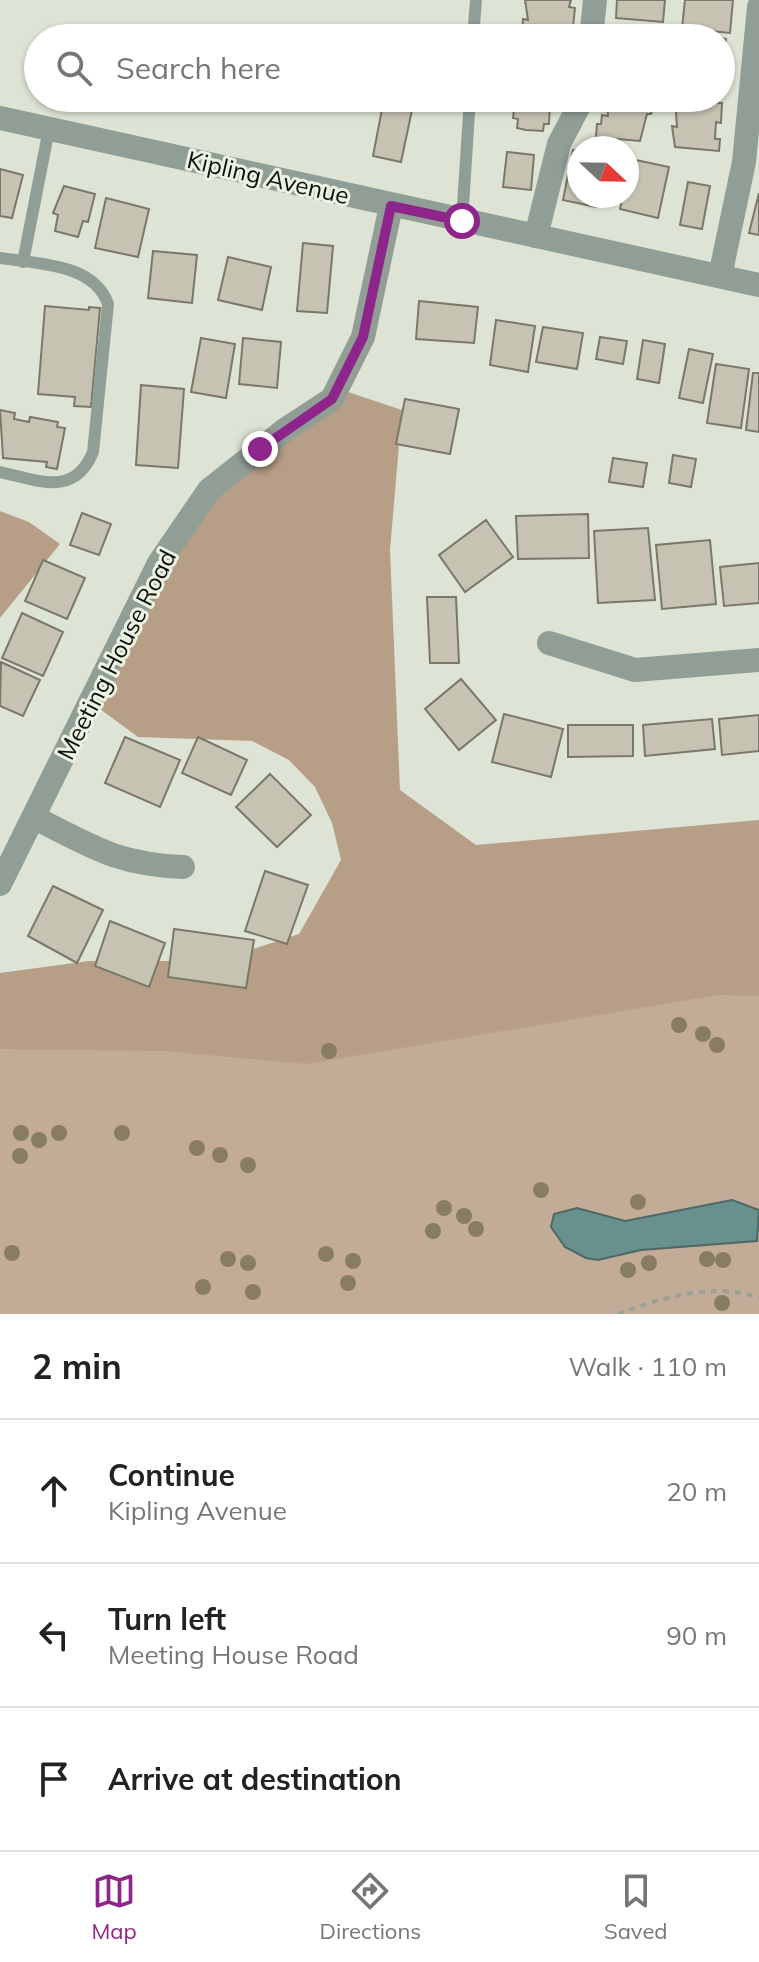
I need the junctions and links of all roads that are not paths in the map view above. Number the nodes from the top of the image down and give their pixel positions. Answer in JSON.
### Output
{"nodes":[{"id":1,"x":476,"y":0,"type":"edge"},
{"id":2,"x":595,"y":0,"type":"edge"},
{"id":3,"x":759,"y":7,"type":"edge"},
{"id":4,"x":474,"y":24,"type":"edge"},
{"id":5,"x":592,"y":24,"type":"edge"},
{"id":6,"x":469,"y":112,"type":"edge"},
{"id":7,"x":576,"y":112,"type":"edge"},
{"id":8,"x":0,"y":118,"type":"edge"},
{"id":9,"x":49,"y":129,"type":"junction"},
{"id":10,"x":391,"y":206,"type":"junction"},
{"id":11,"x":462,"y":221,"type":"junction"},
{"id":12,"x":536,"y":236,"type":"junction"},
{"id":13,"x":0,"y":258,"type":"edge"},
{"id":14,"x":23,"y":262,"type":"junction"},
{"id":15,"x":720,"y":276,"type":"junction"},
{"id":16,"x":759,"y":285,"type":"edge"},
{"id":17,"x":0,"y":472,"type":"edge"},
{"id":18,"x":549,"y":643,"type":"dead end"},
{"id":19,"x":759,"y":660,"type":"edge"},
{"id":20,"x":35,"y":818,"type":"junction"},
{"id":21,"x":183,"y":867,"type":"dead end"},
{"id":22,"x":0,"y":884,"type":"edge"}],
"edges":[{"from":1,"to":4,"type":"lane"},
{"from":2,"to":5,"type":"street"},
{"from":3,"to":15,"type":"street"},
{"from":6,"to":11,"type":"lane"},
{"from":7,"to":12,"type":"street"},
{"from":8,"to":9,"type":"street","name":"Kipling Avenue"},
{"from":9,"to":10,"type":"street","name":"Kipling Avenue"},
{"from":9,"to":14,"type":"lane"},
{"from":10,"to":11,"type":"street","name":"Kipling Avenue"},
{"from":10,"to":20,"type":"street","name":"Meeting House Road"},
{"from":11,"to":12,"type":"street","name":"Kipling Avenue"},
{"from":12,"to":15,"type":"street","name":"Kipling Avenue"},
{"from":13,"to":14,"type":"lane"},
{"from":14,"to":17,"type":"lane"},
{"from":15,"to":16,"type":"street","name":"Kipling Avenue"},
{"from":18,"to":19,"type":"street"},
{"from":20,"to":21,"type":"street"},
{"from":20,"to":22,"type":"street","name":"Meeting House Road"}]}
